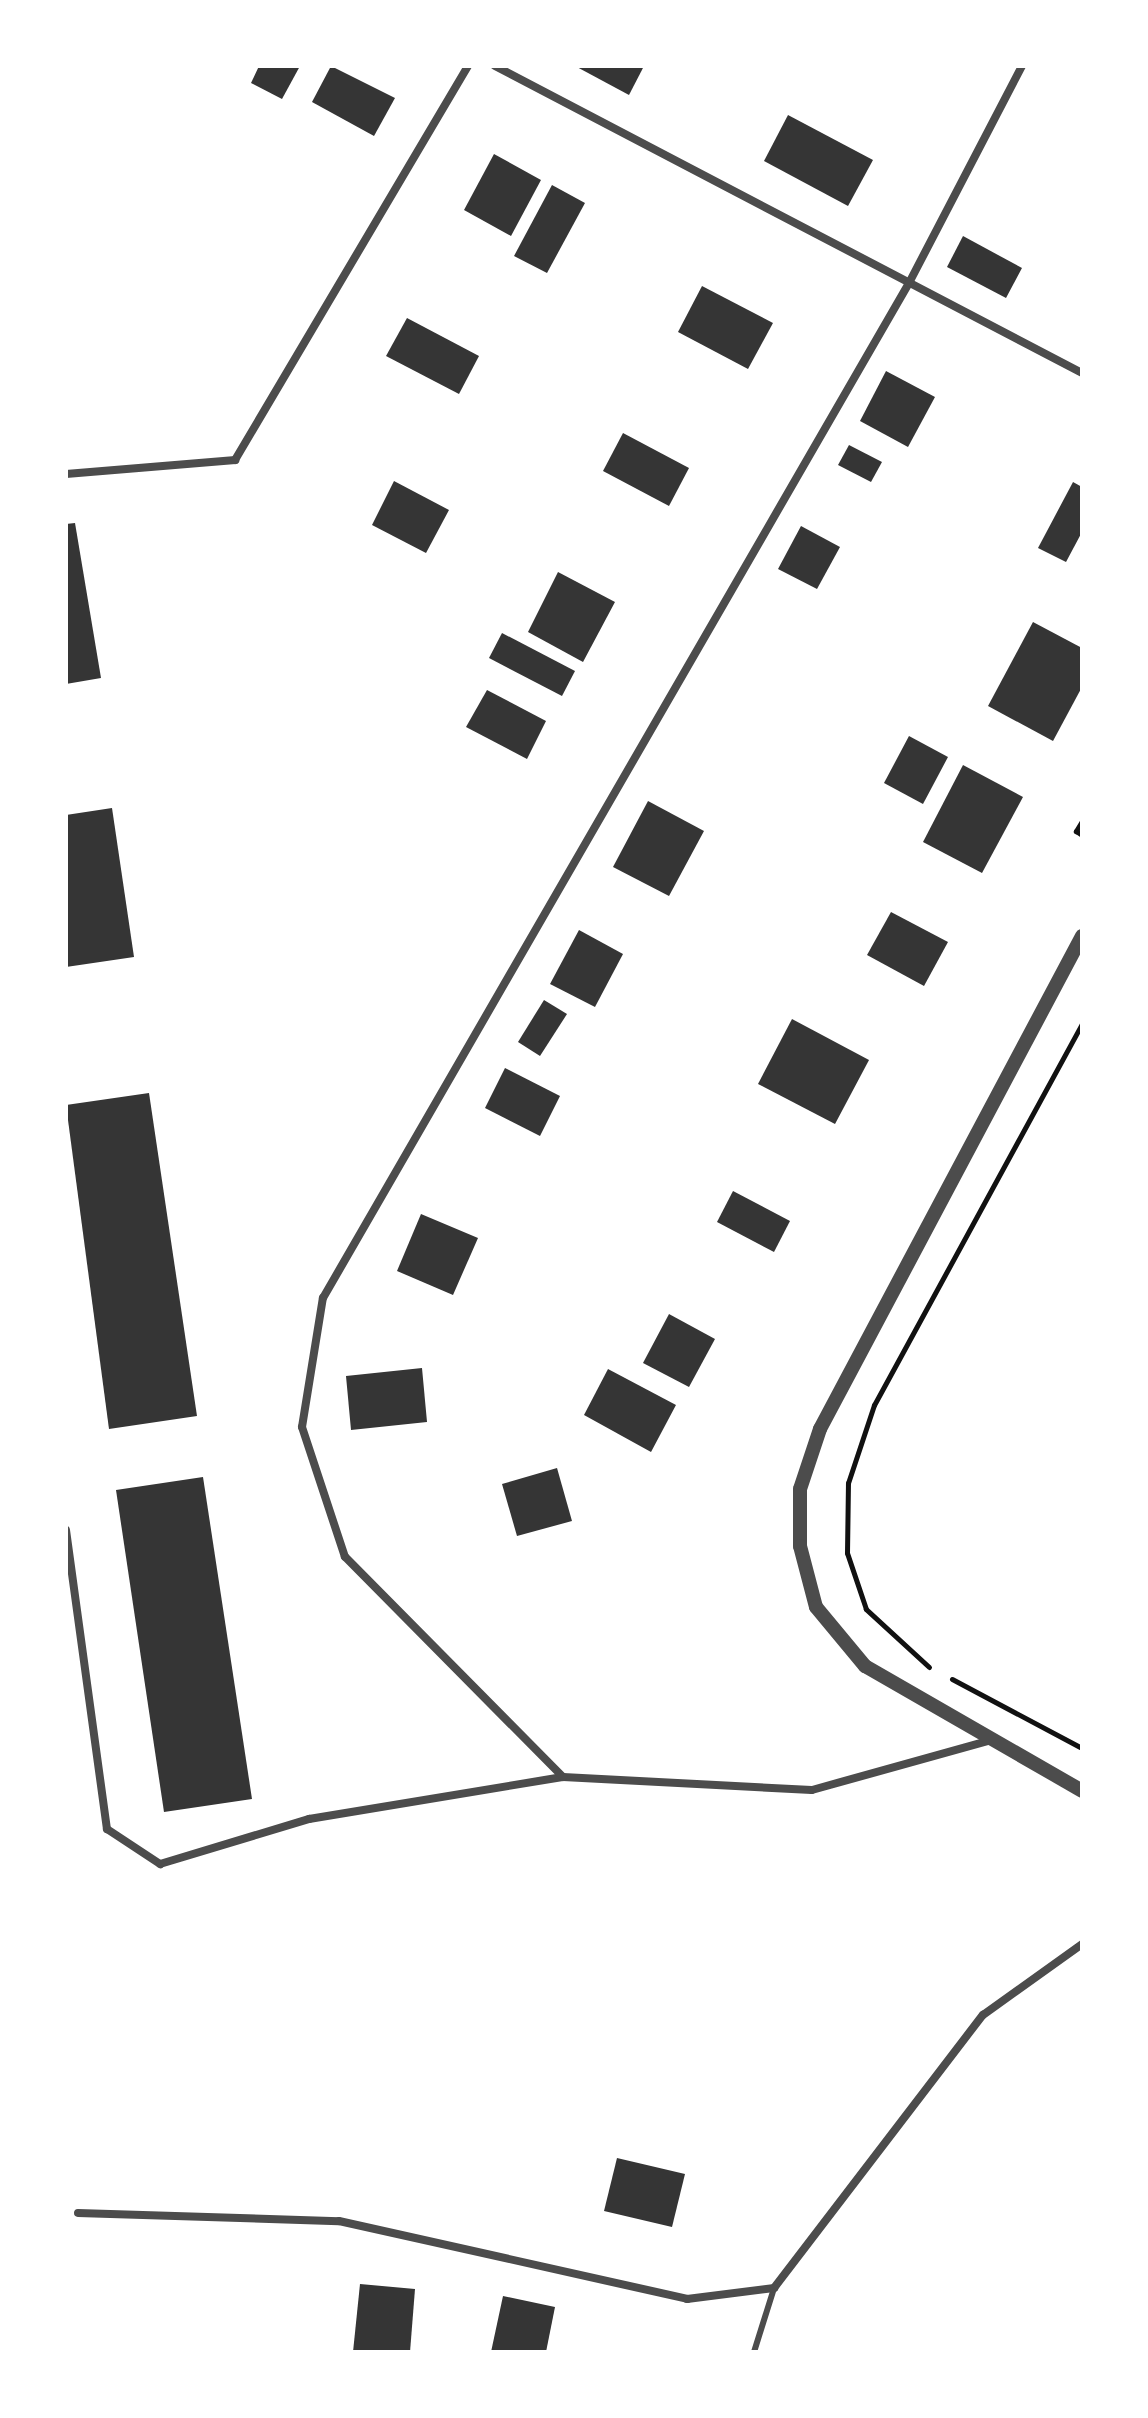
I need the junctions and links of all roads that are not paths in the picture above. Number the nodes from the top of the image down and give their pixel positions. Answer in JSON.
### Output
{"nodes":[{"id":1,"x":468,"y":66,"type":"edge"},
{"id":2,"x":495,"y":66,"type":"edge"},
{"id":3,"x":1022,"y":66,"type":"edge"},
{"id":4,"x":909,"y":283,"type":"junction"},
{"id":5,"x":1082,"y":373,"type":"edge"},
{"id":6,"x":66,"y":474,"type":"edge"},
{"id":7,"x":1082,"y":936,"type":"edge"},
{"id":8,"x":66,"y":1530,"type":"edge"},
{"id":9,"x":988,"y":1741,"type":"junction"},
{"id":10,"x":563,"y":1777,"type":"junction"},
{"id":11,"x":1082,"y":1791,"type":"edge"},
{"id":12,"x":1082,"y":1944,"type":"edge"},
{"id":13,"x":78,"y":2213,"type":"dead end"},
{"id":14,"x":774,"y":2288,"type":"junction"},
{"id":15,"x":754,"y":2352,"type":"edge"}],
"edges":[{"from":1,"to":6,"type":"street"},
{"from":2,"to":4,"type":"street"},
{"from":3,"to":4,"type":"street"},
{"from":4,"to":5,"type":"street"},
{"from":4,"to":10,"type":"street"},
{"from":7,"to":9,"type":"street"},
{"from":8,"to":10,"type":"street"},
{"from":9,"to":10,"type":"street"},
{"from":9,"to":11,"type":"street"},
{"from":12,"to":14,"type":"street"},
{"from":13,"to":14,"type":"street"},
{"from":14,"to":15,"type":"lane"}]}
